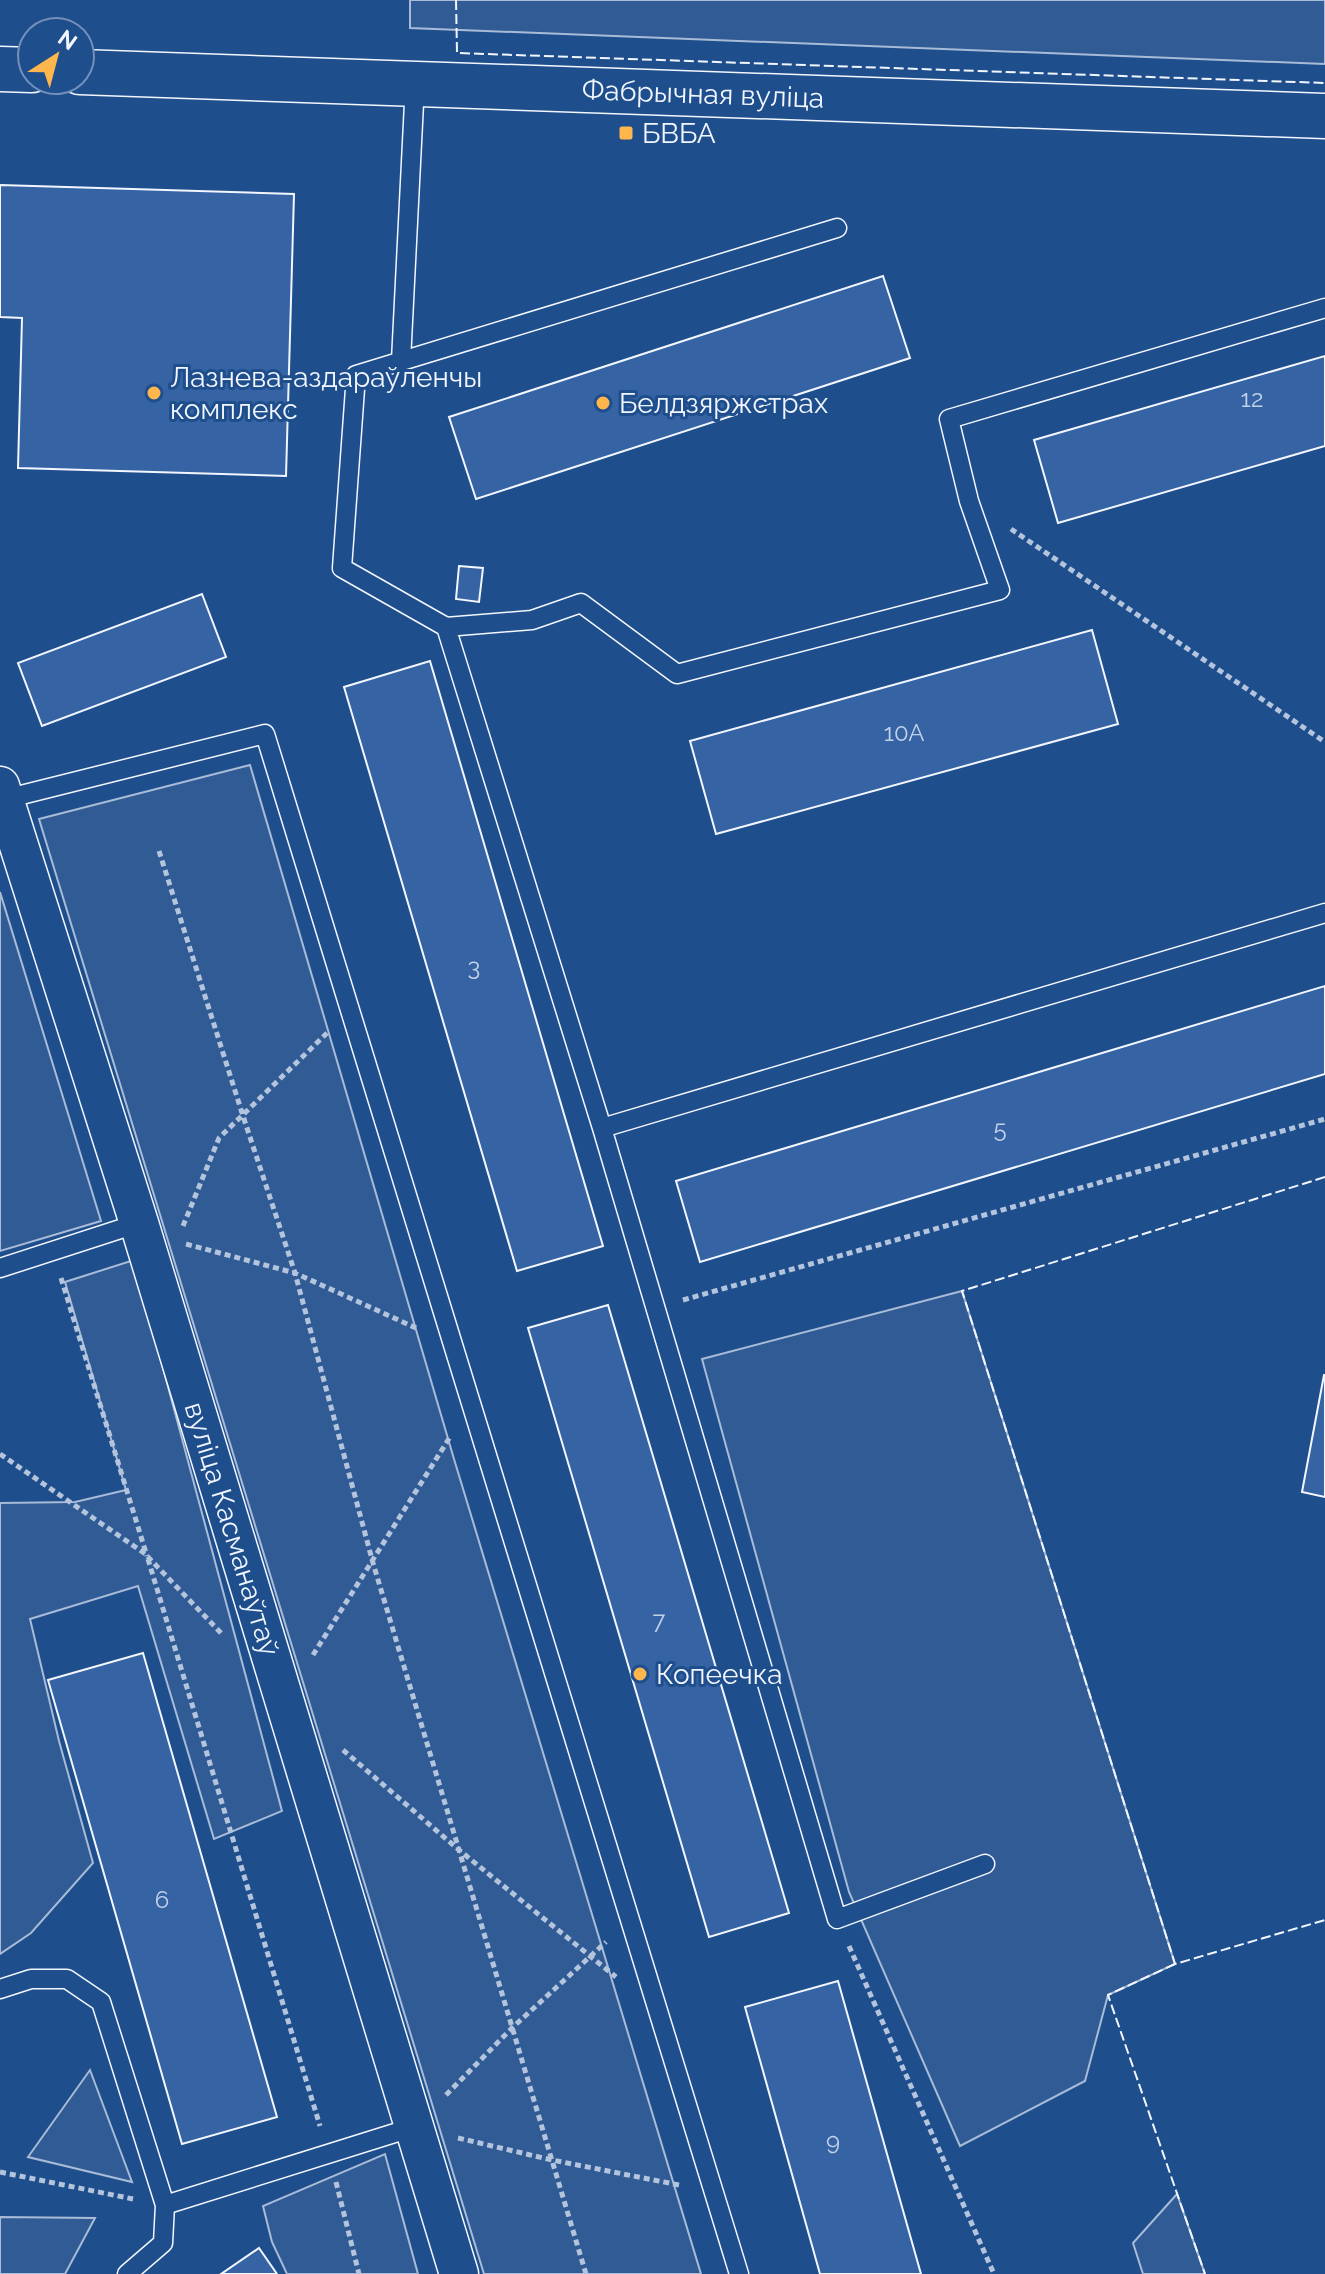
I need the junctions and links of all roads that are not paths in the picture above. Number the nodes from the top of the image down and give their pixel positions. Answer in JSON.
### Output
{"nodes":[{"id":1,"x":96,"y":73,"type":"edge"},
{"id":2,"x":415,"y":83,"type":"junction"},
{"id":3,"x":1325,"y":116,"type":"edge"},
{"id":4,"x":837,"y":228,"type":"dead end"},
{"id":5,"x":1325,"y":308,"type":"edge"},
{"id":6,"x":401,"y":361,"type":"junction"},
{"id":7,"x":446,"y":627,"type":"junction"},
{"id":8,"x":2,"y":793,"type":"edge"},
{"id":9,"x":1325,"y":913,"type":"edge"},
{"id":10,"x":602,"y":1128,"type":"junction"},
{"id":11,"x":154,"y":1238,"type":"junction"},
{"id":12,"x":0,"y":1268,"type":"edge"},
{"id":13,"x":985,"y":1864,"type":"dead end"},
{"id":14,"x":0,"y":1989,"type":"edge"},
{"id":15,"x":414,"y":2127,"type":"junction"},
{"id":16,"x":165,"y":2205,"type":"junction"},
{"id":17,"x":127,"y":2274,"type":"edge"},
{"id":18,"x":459,"y":2274,"type":"edge"},
{"id":19,"x":739,"y":2274,"type":"edge"}],
"edges":[{"from":1,"to":2,"type":"main road","name":"Фабрычная вуліца"},
{"from":2,"to":3,"type":"main road","name":"Фабрычная вуліца"},
{"from":2,"to":6,"type":"lane"},
{"from":4,"to":6,"type":"lane"},
{"from":5,"to":7,"type":"lane"},
{"from":6,"to":7,"type":"lane"},
{"from":7,"to":10,"type":"lane"},
{"from":8,"to":11,"type":"street","name":"вуліца Касманаўтаў"},
{"from":8,"to":19,"type":"lane"},
{"from":9,"to":10,"type":"lane"},
{"from":10,"to":13,"type":"lane"},
{"from":11,"to":12,"type":"lane"},
{"from":11,"to":15,"type":"street","name":"вуліца Касманаўтаў"},
{"from":14,"to":16,"type":"lane"},
{"from":15,"to":16,"type":"lane"},
{"from":15,"to":18,"type":"street","name":"вуліца Касманаўтаў"},
{"from":16,"to":17,"type":"lane"}]}
